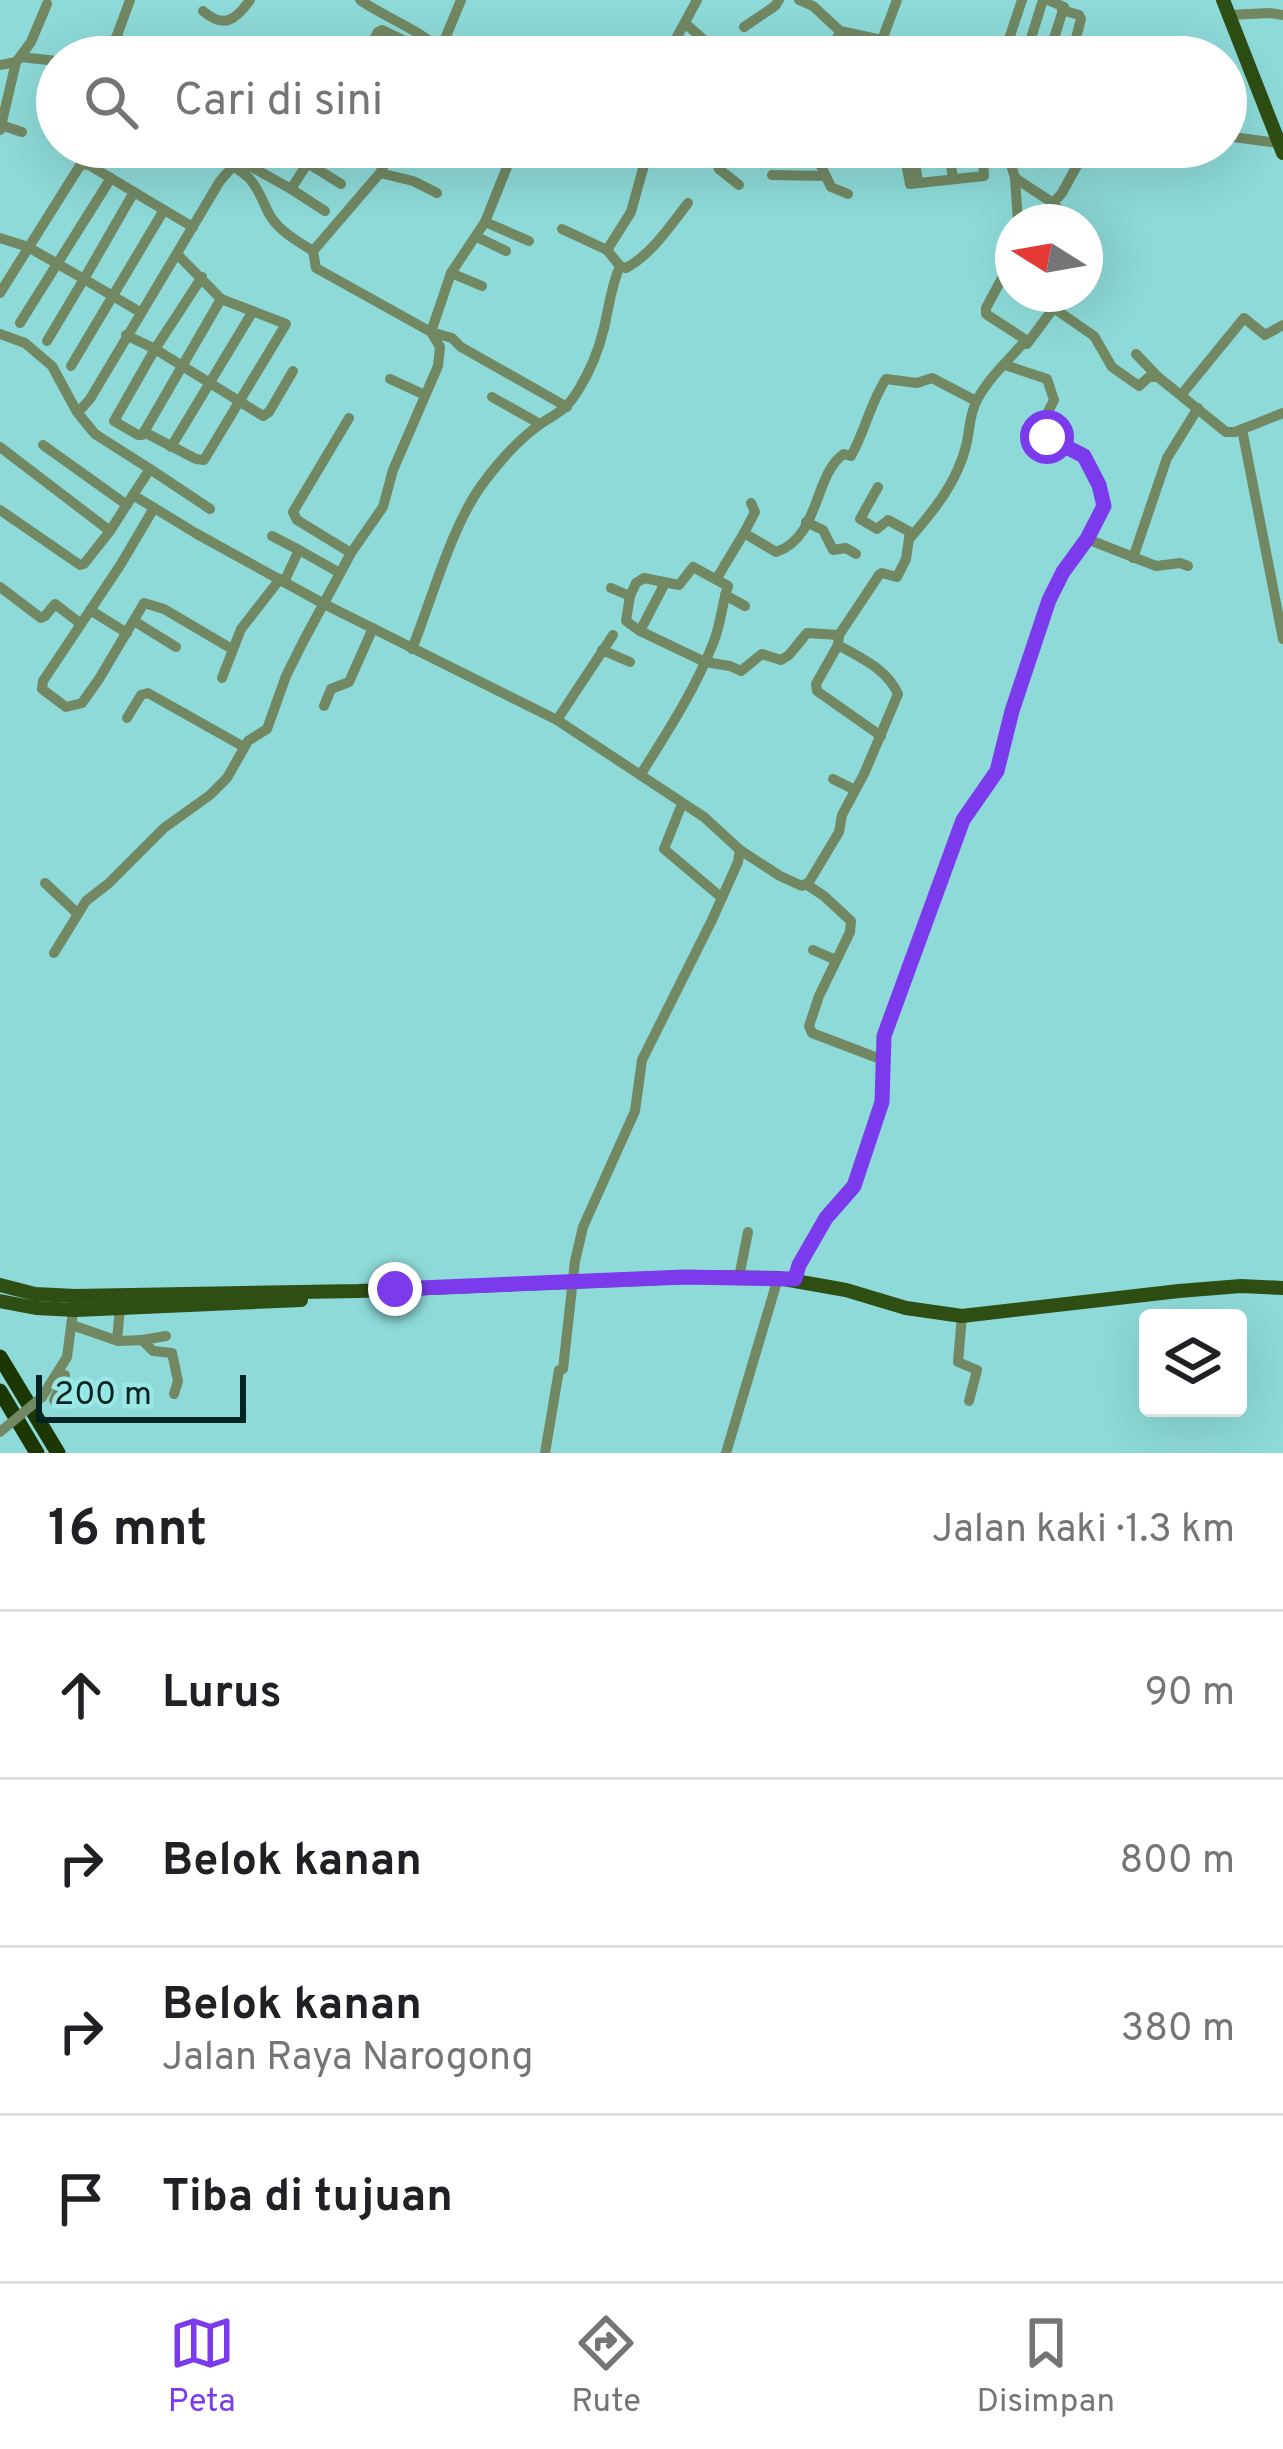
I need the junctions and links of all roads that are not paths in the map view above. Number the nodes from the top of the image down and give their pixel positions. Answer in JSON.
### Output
{"nodes":[{"id":1,"x":130,"y":0,"type":"edge"},
{"id":2,"x":360,"y":0,"type":"edge"},
{"id":3,"x":461,"y":0,"type":"edge"},
{"id":4,"x":697,"y":0,"type":"edge"},
{"id":5,"x":778,"y":0,"type":"edge"},
{"id":6,"x":800,"y":0,"type":"edge"},
{"id":7,"x":897,"y":0,"type":"edge"},
{"id":8,"x":1022,"y":0,"type":"edge"},
{"id":9,"x":1048,"y":0,"type":"edge"},
{"id":10,"x":246,"y":2,"type":"edge"},
{"id":11,"x":47,"y":4,"type":"dead end"},
{"id":12,"x":1226,"y":8,"type":"edge"},
{"id":13,"x":1063,"y":10,"type":"junction"},
{"id":14,"x":203,"y":11,"type":"dead end"},
{"id":15,"x":1283,"y":15,"type":"edge"},
{"id":16,"x":686,"y":24,"type":"junction"},
{"id":17,"x":744,"y":28,"type":"dead end"},
{"id":18,"x":840,"y":31,"type":"junction"},
{"id":19,"x":116,"y":36,"type":"edge"},
{"id":20,"x":421,"y":36,"type":"edge"},
{"id":21,"x":446,"y":36,"type":"edge"},
{"id":22,"x":679,"y":36,"type":"edge"},
{"id":23,"x":699,"y":36,"type":"edge"},
{"id":24,"x":838,"y":36,"type":"edge"},
{"id":25,"x":863,"y":36,"type":"edge"},
{"id":26,"x":884,"y":36,"type":"edge"},
{"id":27,"x":1011,"y":36,"type":"edge"},
{"id":28,"x":1033,"y":36,"type":"edge"},
{"id":29,"x":1055,"y":36,"type":"edge"},
{"id":30,"x":1078,"y":36,"type":"edge"},
{"id":31,"x":1237,"y":36,"type":"edge"},
{"id":32,"x":18,"y":60,"type":"junction"},
{"id":33,"x":36,"y":60,"type":"edge"},
{"id":34,"x":1247,"y":61,"type":"edge"},
{"id":35,"x":0,"y":65,"type":"edge"},
{"id":36,"x":1,"y":127,"type":"edge"},
{"id":37,"x":22,"y":132,"type":"dead end"},
{"id":38,"x":1247,"y":141,"type":"edge"},
{"id":39,"x":1281,"y":148,"type":"edge"},
{"id":40,"x":78,"y":168,"type":"edge"},
{"id":41,"x":94,"y":168,"type":"edge"},
{"id":42,"x":231,"y":168,"type":"edge"},
{"id":43,"x":237,"y":168,"type":"edge"},
{"id":44,"x":253,"y":168,"type":"edge"},
{"id":45,"x":305,"y":168,"type":"edge"},
{"id":46,"x":316,"y":168,"type":"edge"},
{"id":47,"x":382,"y":168,"type":"edge"},
{"id":48,"x":507,"y":168,"type":"edge"},
{"id":49,"x":644,"y":168,"type":"edge"},
{"id":50,"x":719,"y":168,"type":"edge"},
{"id":51,"x":821,"y":168,"type":"edge"},
{"id":52,"x":907,"y":168,"type":"edge"},
{"id":53,"x":916,"y":168,"type":"edge"},
{"id":54,"x":951,"y":168,"type":"edge"},
{"id":55,"x":984,"y":168,"type":"edge"},
{"id":56,"x":1012,"y":168,"type":"edge"},
{"id":57,"x":1076,"y":168,"type":"edge"},
{"id":58,"x":380,"y":173,"type":"junction"},
{"id":59,"x":772,"y":175,"type":"dead end"},
{"id":60,"x":825,"y":176,"type":"junction"},
{"id":61,"x":111,"y":178,"type":"junction"},
{"id":62,"x":953,"y":178,"type":"junction"},
{"id":63,"x":1015,"y":178,"type":"junction"},
{"id":64,"x":918,"y":183,"type":"junction"},
{"id":65,"x":341,"y":184,"type":"dead end"},
{"id":66,"x":739,"y":185,"type":"dead end"},
{"id":67,"x":291,"y":189,"type":"junction"},
{"id":68,"x":134,"y":192,"type":"junction"},
{"id":69,"x":436,"y":193,"type":"dead end"},
{"id":70,"x":848,"y":194,"type":"dead end"},
{"id":71,"x":688,"y":203,"type":"dead end"},
{"id":72,"x":1053,"y":203,"type":"joint"},
{"id":73,"x":1017,"y":204,"type":"edge"},
{"id":74,"x":164,"y":210,"type":"junction"},
{"id":75,"x":326,"y":211,"type":"dead end"},
{"id":76,"x":485,"y":222,"type":"junction"},
{"id":77,"x":193,"y":227,"type":"junction"},
{"id":78,"x":562,"y":229,"type":"dead end"},
{"id":79,"x":477,"y":237,"type":"junction"},
{"id":80,"x":0,"y":238,"type":"edge"},
{"id":81,"x":529,"y":242,"type":"dead end"},
{"id":82,"x":28,"y":247,"type":"junction"},
{"id":83,"x":506,"y":250,"type":"dead end"},
{"id":84,"x":607,"y":250,"type":"junction"},
{"id":85,"x":313,"y":251,"type":"junction"},
{"id":86,"x":177,"y":254,"type":"junction"},
{"id":87,"x":57,"y":263,"type":"junction"},
{"id":88,"x":620,"y":266,"type":"junction"},
{"id":89,"x":451,"y":273,"type":"junction"},
{"id":90,"x":202,"y":277,"type":"junction"},
{"id":91,"x":84,"y":279,"type":"junction"},
{"id":92,"x":482,"y":286,"type":"dead end"},
{"id":93,"x":995,"y":291,"type":"edge"},
{"id":94,"x":0,"y":293,"type":"edge"},
{"id":95,"x":112,"y":296,"type":"junction"},
{"id":96,"x":221,"y":298,"type":"junction"},
{"id":97,"x":253,"y":311,"type":"junction"},
{"id":98,"x":140,"y":312,"type":"junction"},
{"id":99,"x":1052,"y":312,"type":"edge"},
{"id":100,"x":1059,"y":312,"type":"edge"},
{"id":101,"x":20,"y":323,"type":"dead end"},
{"id":102,"x":1283,"y":325,"type":"edge"},
{"id":103,"x":431,"y":332,"type":"junction"},
{"id":104,"x":0,"y":334,"type":"edge"},
{"id":105,"x":126,"y":335,"type":"junction"},
{"id":106,"x":47,"y":341,"type":"dead end"},
{"id":107,"x":155,"y":349,"type":"junction"},
{"id":108,"x":1136,"y":354,"type":"dead end"},
{"id":109,"x":71,"y":365,"type":"dead end"},
{"id":110,"x":1008,"y":365,"type":"junction"},
{"id":111,"x":182,"y":367,"type":"junction"},
{"id":112,"x":293,"y":371,"type":"dead end"},
{"id":113,"x":1158,"y":377,"type":"junction"},
{"id":114,"x":390,"y":380,"type":"dead end"},
{"id":115,"x":211,"y":383,"type":"junction"},
{"id":116,"x":1181,"y":394,"type":"junction"},
{"id":117,"x":425,"y":395,"type":"junction"},
{"id":118,"x":492,"y":397,"type":"dead end"},
{"id":119,"x":976,"y":400,"type":"junction"},
{"id":120,"x":241,"y":402,"type":"junction"},
{"id":121,"x":86,"y":403,"type":"dead end"},
{"id":122,"x":567,"y":407,"type":"junction"},
{"id":123,"x":1198,"y":408,"type":"junction"},
{"id":124,"x":1283,"y":413,"type":"edge"},
{"id":125,"x":349,"y":418,"type":"dead end"},
{"id":126,"x":540,"y":424,"type":"junction"},
{"id":127,"x":1242,"y":429,"type":"junction"},
{"id":128,"x":144,"y":432,"type":"junction"},
{"id":129,"x":43,"y":445,"type":"dead end"},
{"id":130,"x":171,"y":447,"type":"junction"},
{"id":131,"x":1,"y":452,"type":"edge"},
{"id":132,"x":149,"y":469,"type":"junction"},
{"id":133,"x":878,"y":487,"type":"dead end"},
{"id":134,"x":130,"y":500,"type":"junction"},
{"id":135,"x":751,"y":503,"type":"dead end"},
{"id":136,"x":154,"y":508,"type":"junction"},
{"id":137,"x":210,"y":509,"type":"dead end"},
{"id":138,"x":0,"y":510,"type":"edge"},
{"id":139,"x":806,"y":522,"type":"junction"},
{"id":140,"x":110,"y":532,"type":"junction"},
{"id":141,"x":744,"y":532,"type":"junction"},
{"id":142,"x":272,"y":536,"type":"dead end"},
{"id":143,"x":911,"y":537,"type":"junction"},
{"id":144,"x":1087,"y":539,"type":"junction"},
{"id":145,"x":299,"y":550,"type":"junction"},
{"id":146,"x":351,"y":553,"type":"junction"},
{"id":147,"x":856,"y":554,"type":"dead end"},
{"id":148,"x":1133,"y":558,"type":"junction"},
{"id":149,"x":1188,"y":566,"type":"dead end"},
{"id":150,"x":340,"y":574,"type":"junction"},
{"id":151,"x":717,"y":578,"type":"junction"},
{"id":152,"x":282,"y":580,"type":"junction"},
{"id":153,"x":665,"y":583,"type":"junction"},
{"id":154,"x":0,"y":587,"type":"edge"},
{"id":155,"x":611,"y":587,"type":"dead end"},
{"id":156,"x":725,"y":595,"type":"junction"},
{"id":157,"x":630,"y":596,"type":"junction"},
{"id":158,"x":324,"y":604,"type":"junction"},
{"id":159,"x":745,"y":607,"type":"dead end"},
{"id":160,"x":90,"y":610,"type":"junction"},
{"id":161,"x":134,"y":621,"type":"junction"},
{"id":162,"x":81,"y":624,"type":"junction"},
{"id":163,"x":373,"y":628,"type":"junction"},
{"id":164,"x":640,"y":632,"type":"junction"},
{"id":165,"x":127,"y":633,"type":"junction"},
{"id":166,"x":613,"y":634,"type":"dead end"},
{"id":167,"x":1283,"y":639,"type":"edge"},
{"id":168,"x":838,"y":640,"type":"junction"},
{"id":169,"x":176,"y":647,"type":"dead end"},
{"id":170,"x":232,"y":649,"type":"junction"},
{"id":171,"x":412,"y":649,"type":"junction"},
{"id":172,"x":602,"y":650,"type":"junction"},
{"id":173,"x":630,"y":662,"type":"dead end"},
{"id":174,"x":705,"y":662,"type":"junction"},
{"id":175,"x":222,"y":678,"type":"dead end"},
{"id":176,"x":324,"y":706,"type":"dead end"},
{"id":177,"x":127,"y":718,"type":"dead end"},
{"id":178,"x":557,"y":720,"type":"junction"},
{"id":179,"x":881,"y":736,"type":"junction"},
{"id":180,"x":244,"y":747,"type":"junction"},
{"id":181,"x":641,"y":774,"type":"junction"},
{"id":182,"x":833,"y":778,"type":"dead end"},
{"id":183,"x":855,"y":790,"type":"junction"},
{"id":184,"x":682,"y":805,"type":"junction"},
{"id":185,"x":740,"y":850,"type":"junction"},
{"id":186,"x":45,"y":883,"type":"dead end"},
{"id":187,"x":806,"y":884,"type":"junction"},
{"id":188,"x":722,"y":898,"type":"junction"},
{"id":189,"x":77,"y":913,"type":"junction"},
{"id":190,"x":813,"y":950,"type":"dead end"},
{"id":191,"x":54,"y":953,"type":"dead end"},
{"id":192,"x":836,"y":960,"type":"junction"},
{"id":193,"x":883,"y":1060,"type":"junction"},
{"id":194,"x":748,"y":1232,"type":"dead end"},
{"id":195,"x":739,"y":1277,"type":"junction"},
{"id":196,"x":778,"y":1278,"type":"junction"},
{"id":197,"x":795,"y":1279,"type":"junction"},
{"id":198,"x":573,"y":1282,"type":"junction"},
{"id":199,"x":4,"y":1284,"type":"edge"},
{"id":200,"x":1283,"y":1288,"type":"edge"},
{"id":201,"x":359,"y":1291,"type":"junction"},
{"id":202,"x":0,"y":1300,"type":"edge"},
{"id":203,"x":120,"y":1308,"type":"junction"},
{"id":204,"x":74,"y":1310,"type":"junction"},
{"id":205,"x":962,"y":1316,"type":"junction"},
{"id":206,"x":166,"y":1336,"type":"dead end"},
{"id":207,"x":117,"y":1340,"type":"junction"},
{"id":208,"x":142,"y":1340,"type":"junction"},
{"id":209,"x":0,"y":1357,"type":"edge"},
{"id":210,"x":0,"y":1391,"type":"edge"},
{"id":211,"x":174,"y":1394,"type":"dead end"},
{"id":212,"x":969,"y":1401,"type":"dead end"},
{"id":213,"x":0,"y":1432,"type":"edge"},
{"id":214,"x":37,"y":1453,"type":"edge"},
{"id":215,"x":58,"y":1453,"type":"edge"},
{"id":216,"x":545,"y":1453,"type":"edge"},
{"id":217,"x":726,"y":1453,"type":"edge"}],
"edges":[{"from":1,"to":19,"type":"street"},
{"from":2,"to":20,"type":"street"},
{"from":3,"to":21,"type":"street"},
{"from":4,"to":16,"type":"street"},
{"from":5,"to":17,"type":"street"},
{"from":6,"to":18,"type":"street"},
{"from":7,"to":26,"type":"street"},
{"from":8,"to":27,"type":"street"},
{"from":9,"to":13,"type":"street"},
{"from":9,"to":28,"type":"street"},
{"from":10,"to":14,"type":"street"},
{"from":11,"to":32,"type":"street"},
{"from":12,"to":15,"type":"street"},
{"from":12,"to":31,"type":"main road"},
{"from":13,"to":29,"type":"street"},
{"from":13,"to":30,"type":"street"},
{"from":16,"to":22,"type":"street"},
{"from":16,"to":23,"type":"street"},
{"from":18,"to":24,"type":"street"},
{"from":18,"to":25,"type":"street"},
{"from":32,"to":33,"type":"street"},
{"from":32,"to":35,"type":"street"},
{"from":32,"to":36,"type":"street"},
{"from":34,"to":39,"type":"main road"},
{"from":36,"to":37,"type":"street"},
{"from":38,"to":39,"type":"street"},
{"from":40,"to":82,"type":"street"},
{"from":41,"to":61,"type":"street"},
{"from":42,"to":77,"type":"street"},
{"from":43,"to":85,"type":"street"},
{"from":44,"to":67,"type":"street"},
{"from":45,"to":67,"type":"street"},
{"from":46,"to":65,"type":"street"},
{"from":47,"to":58,"type":"street"},
{"from":48,"to":76,"type":"street"},
{"from":49,"to":84,"type":"street"},
{"from":50,"to":66,"type":"street"},
{"from":51,"to":60,"type":"street"},
{"from":52,"to":64,"type":"street"},
{"from":53,"to":64,"type":"street"},
{"from":54,"to":62,"type":"street"},
{"from":55,"to":62,"type":"street"},
{"from":56,"to":63,"type":"street"},
{"from":57,"to":72,"type":"street"},
{"from":58,"to":69,"type":"street"},
{"from":58,"to":85,"type":"street"},
{"from":59,"to":60,"type":"street"},
{"from":60,"to":70,"type":"street"},
{"from":61,"to":68,"type":"street"},
{"from":61,"to":87,"type":"street"},
{"from":62,"to":64,"type":"street"},
{"from":63,"to":72,"type":"street"},
{"from":63,"to":73,"type":"street"},
{"from":67,"to":75,"type":"street"},
{"from":68,"to":74,"type":"street"},
{"from":68,"to":91,"type":"street"},
{"from":71,"to":88,"type":"street"},
{"from":74,"to":77,"type":"street"},
{"from":74,"to":95,"type":"street"},
{"from":76,"to":79,"type":"street"},
{"from":76,"to":81,"type":"street"},
{"from":77,"to":86,"type":"street"},
{"from":78,"to":84,"type":"street"},
{"from":79,"to":83,"type":"street"},
{"from":79,"to":89,"type":"street"},
{"from":80,"to":82,"type":"street"},
{"from":82,"to":87,"type":"street"},
{"from":82,"to":94,"type":"street"},
{"from":84,"to":88,"type":"street"},
{"from":85,"to":103,"type":"street"},
{"from":86,"to":90,"type":"street"},
{"from":86,"to":98,"type":"street"},
{"from":87,"to":91,"type":"street"},
{"from":87,"to":101,"type":"street"},
{"from":88,"to":122,"type":"street"},
{"from":89,"to":92,"type":"street"},
{"from":89,"to":103,"type":"street"},
{"from":90,"to":96,"type":"street"},
{"from":90,"to":107,"type":"street"},
{"from":91,"to":95,"type":"street"},
{"from":91,"to":106,"type":"street"},
{"from":93,"to":110,"type":"street"},
{"from":95,"to":98,"type":"street"},
{"from":95,"to":109,"type":"street"},
{"from":96,"to":97,"type":"street"},
{"from":96,"to":111,"type":"street"},
{"from":97,"to":115,"type":"street"},
{"from":97,"to":120,"type":"street"},
{"from":98,"to":105,"type":"street"},
{"from":99,"to":110,"type":"street"},
{"from":100,"to":113,"type":"street"},
{"from":102,"to":116,"type":"street"},
{"from":103,"to":117,"type":"street"},
{"from":103,"to":122,"type":"street"},
{"from":104,"to":132,"type":"street"},
{"from":105,"to":107,"type":"street"},
{"from":105,"to":121,"type":"street"},
{"from":107,"to":111,"type":"street"},
{"from":107,"to":128,"type":"street"},
{"from":108,"to":113,"type":"street"},
{"from":110,"to":119,"type":"street"},
{"from":110,"to":144,"type":"street"},
{"from":111,"to":115,"type":"street"},
{"from":111,"to":128,"type":"street"},
{"from":112,"to":120,"type":"street"},
{"from":113,"to":116,"type":"street"},
{"from":114,"to":117,"type":"street"},
{"from":115,"to":120,"type":"street"},
{"from":115,"to":130,"type":"street"},
{"from":116,"to":123,"type":"street"},
{"from":117,"to":146,"type":"street"},
{"from":118,"to":126,"type":"street"},
{"from":119,"to":139,"type":"street"},
{"from":119,"to":143,"type":"street"},
{"from":120,"to":130,"type":"street"},
{"from":122,"to":126,"type":"street"},
{"from":123,"to":127,"type":"street"},
{"from":123,"to":148,"type":"street"},
{"from":124,"to":127,"type":"street"},
{"from":125,"to":146,"type":"street"},
{"from":126,"to":171,"type":"street"},
{"from":127,"to":167,"type":"street"},
{"from":128,"to":130,"type":"street"},
{"from":129,"to":134,"type":"street"},
{"from":131,"to":140,"type":"street"},
{"from":132,"to":134,"type":"street"},
{"from":132,"to":137,"type":"street"},
{"from":133,"to":143,"type":"street"},
{"from":134,"to":136,"type":"street"},
{"from":134,"to":140,"type":"street"},
{"from":135,"to":141,"type":"street"},
{"from":136,"to":152,"type":"street"},
{"from":136,"to":160,"type":"street"},
{"from":138,"to":140,"type":"street"},
{"from":139,"to":141,"type":"street"},
{"from":139,"to":147,"type":"street"},
{"from":141,"to":151,"type":"street"},
{"from":142,"to":145,"type":"street"},
{"from":143,"to":168,"type":"street"},
{"from":144,"to":148,"type":"street"},
{"from":144,"to":193,"type":"street"},
{"from":145,"to":150,"type":"street"},
{"from":145,"to":152,"type":"street"},
{"from":146,"to":150,"type":"street"},
{"from":148,"to":149,"type":"street"},
{"from":150,"to":158,"type":"street"},
{"from":151,"to":153,"type":"street"},
{"from":151,"to":156,"type":"street"},
{"from":152,"to":158,"type":"street"},
{"from":152,"to":170,"type":"street"},
{"from":153,"to":157,"type":"street"},
{"from":153,"to":164,"type":"street"},
{"from":154,"to":162,"type":"street"},
{"from":155,"to":157,"type":"street"},
{"from":156,"to":159,"type":"street"},
{"from":156,"to":174,"type":"street"},
{"from":157,"to":164,"type":"street"},
{"from":158,"to":163,"type":"street"},
{"from":158,"to":180,"type":"street"},
{"from":160,"to":162,"type":"street"},
{"from":160,"to":165,"type":"street"},
{"from":161,"to":165,"type":"street"},
{"from":161,"to":169,"type":"street"},
{"from":161,"to":170,"type":"street"},
{"from":162,"to":165,"type":"street"},
{"from":163,"to":171,"type":"street"},
{"from":163,"to":176,"type":"street"},
{"from":164,"to":174,"type":"street"},
{"from":166,"to":172,"type":"street"},
{"from":168,"to":174,"type":"street"},
{"from":168,"to":179,"type":"street"},
{"from":168,"to":179,"type":"street"},
{"from":170,"to":175,"type":"street"},
{"from":171,"to":178,"type":"street"},
{"from":172,"to":173,"type":"street"},
{"from":172,"to":178,"type":"street"},
{"from":174,"to":181,"type":"street"},
{"from":177,"to":180,"type":"street"},
{"from":178,"to":181,"type":"street"},
{"from":179,"to":183,"type":"street"},
{"from":180,"to":189,"type":"street"},
{"from":181,"to":184,"type":"street"},
{"from":182,"to":183,"type":"street"},
{"from":183,"to":187,"type":"street"},
{"from":184,"to":185,"type":"street"},
{"from":184,"to":188,"type":"street"},
{"from":185,"to":187,"type":"street"},
{"from":185,"to":188,"type":"street"},
{"from":186,"to":189,"type":"street"},
{"from":187,"to":192,"type":"street"},
{"from":188,"to":198,"type":"street"},
{"from":189,"to":191,"type":"street"},
{"from":190,"to":192,"type":"street"},
{"from":192,"to":193,"type":"street"},
{"from":193,"to":197,"type":"street"},
{"from":194,"to":195,"type":"street"},
{"from":195,"to":196,"type":"main road"},
{"from":195,"to":198,"type":"main road"},
{"from":196,"to":197,"type":"main road"},
{"from":196,"to":217,"type":"street"},
{"from":197,"to":205,"type":"main road"},
{"from":198,"to":201,"type":"main road"},
{"from":198,"to":216,"type":"street"},
{"from":199,"to":204,"type":"main road"},
{"from":200,"to":205,"type":"main road"},
{"from":201,"to":203,"type":"main road"},
{"from":201,"to":204,"type":"main road"},
{"from":202,"to":204,"type":"main road"},
{"from":203,"to":204,"type":"main road"},
{"from":203,"to":207,"type":"street"},
{"from":204,"to":207,"type":"street"},
{"from":204,"to":213,"type":"street","bridge":true},
{"from":205,"to":212,"type":"street"},
{"from":206,"to":208,"type":"street"},
{"from":207,"to":208,"type":"street"},
{"from":208,"to":211,"type":"street"},
{"from":209,"to":215,"type":"highway"},
{"from":210,"to":214,"type":"highway"}]}
